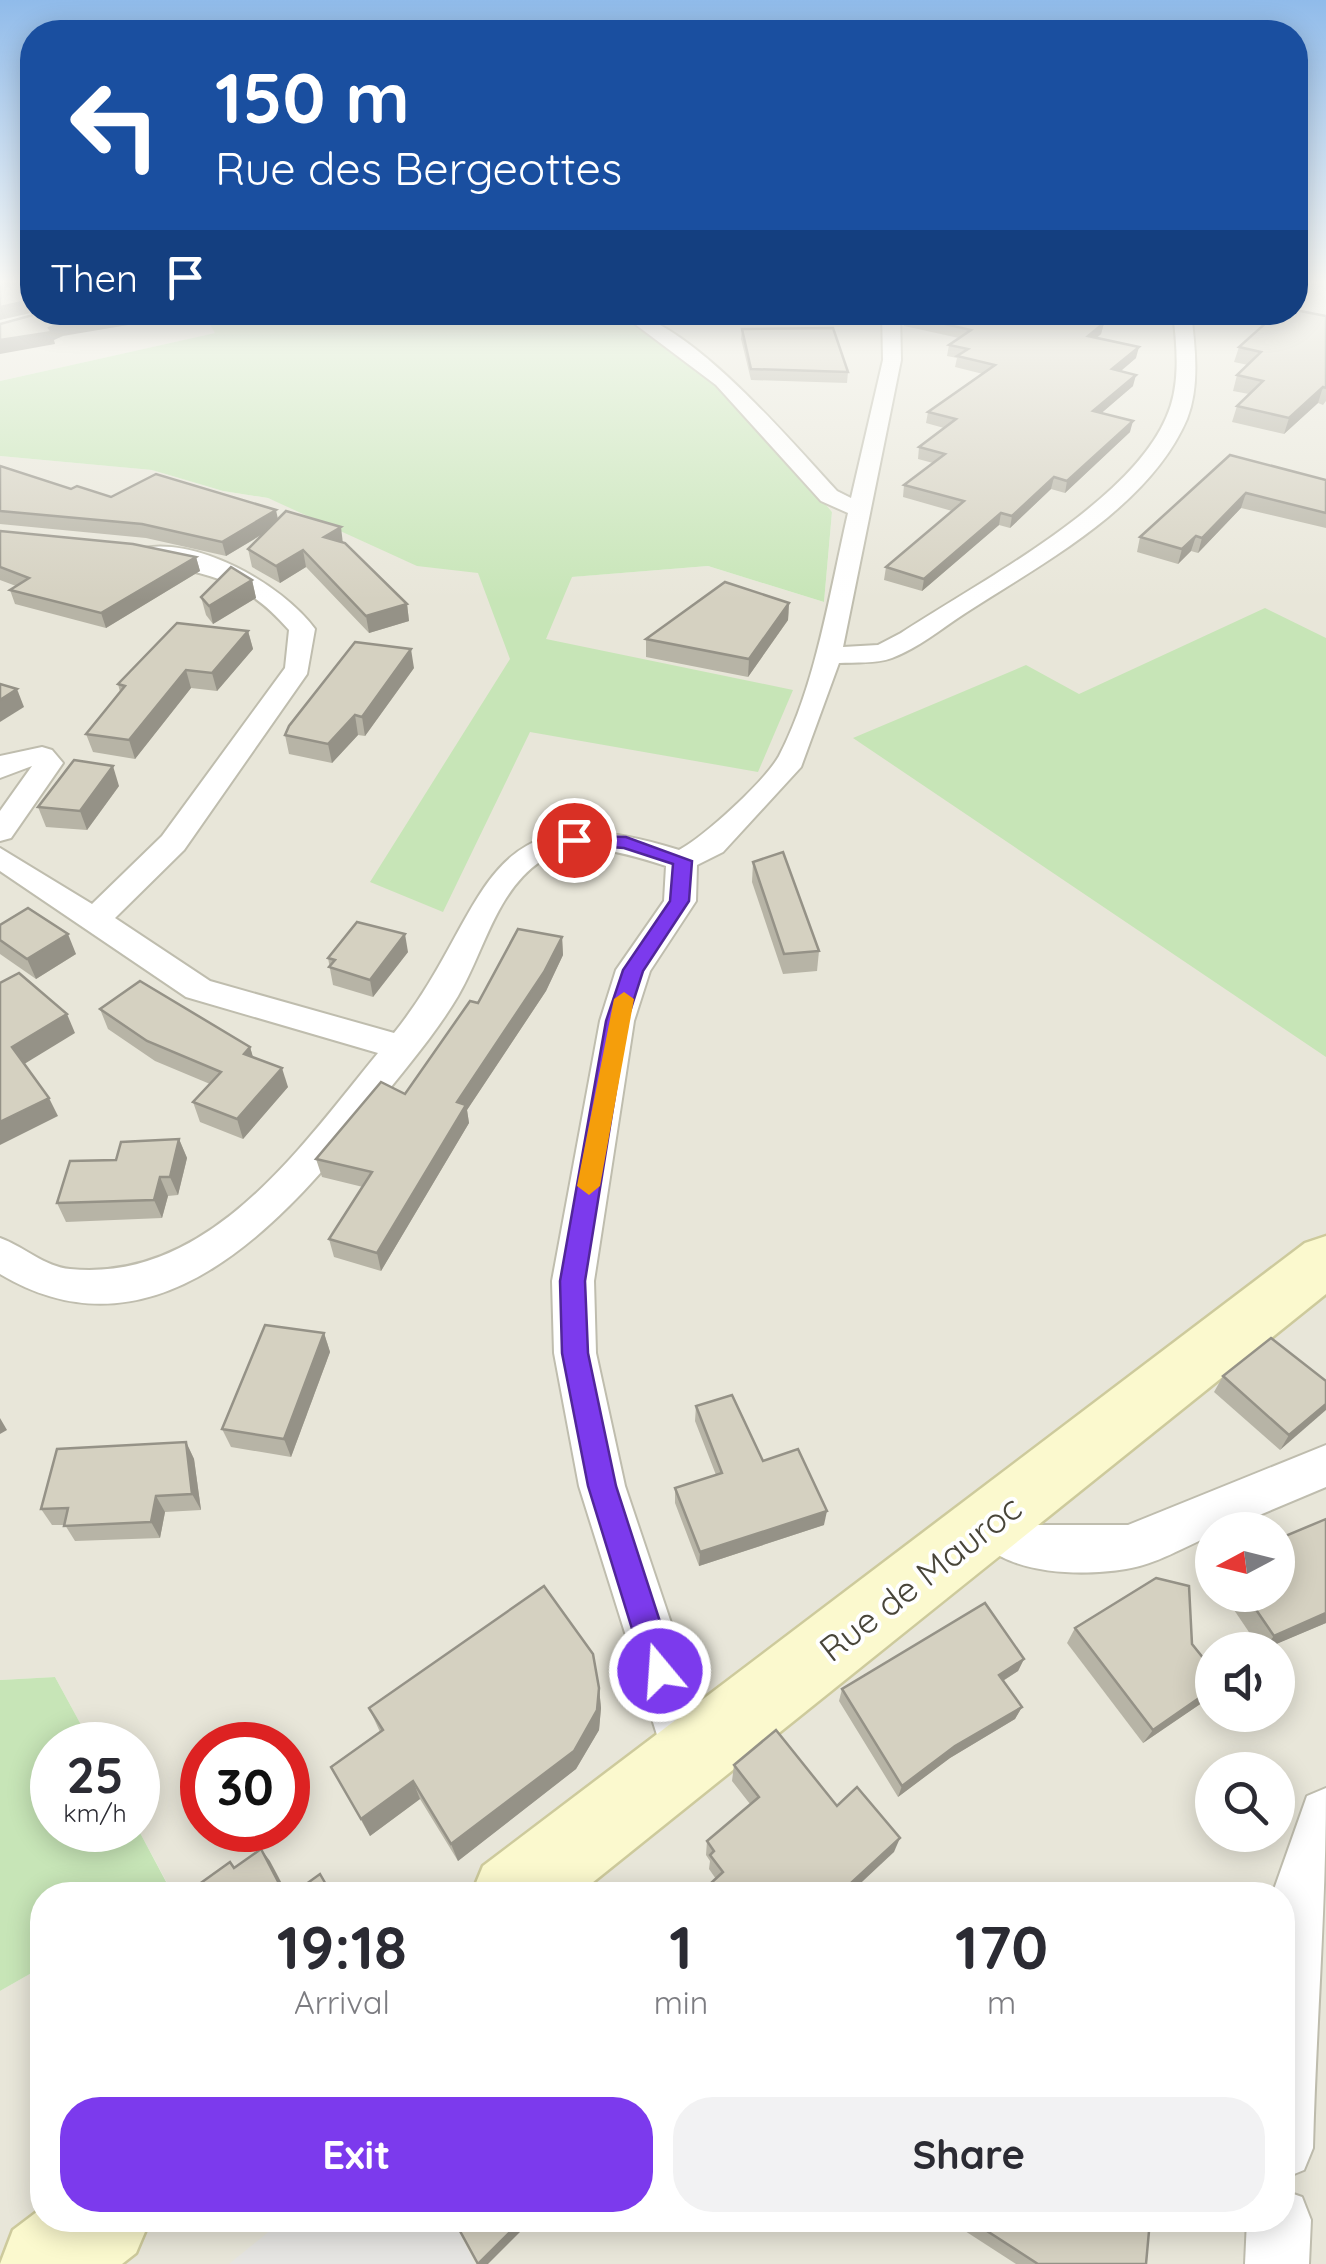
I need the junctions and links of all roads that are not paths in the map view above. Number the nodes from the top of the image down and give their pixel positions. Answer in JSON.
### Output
{"nodes":[{"id":1,"x":729,"y":389,"type":"edge"},
{"id":2,"x":886,"y":389,"type":"edge"},
{"id":3,"x":1182,"y":389,"type":"edge"},
{"id":4,"x":859,"y":510,"type":"junction"},
{"id":5,"x":117,"y":550,"type":"edge"},
{"id":6,"x":828,"y":656,"type":"junction"},
{"id":7,"x":0,"y":769,"type":"edge"},
{"id":8,"x":0,"y":832,"type":"edge"},
{"id":9,"x":0,"y":857,"type":"edge"},
{"id":10,"x":682,"y":861,"type":"junction"},
{"id":11,"x":94,"y":920,"type":"junction"},
{"id":12,"x":402,"y":1048,"type":"junction"},
{"id":13,"x":0,"y":1254,"type":"edge"},
{"id":14,"x":1326,"y":1260,"type":"edge"},
{"id":15,"x":1326,"y":1466,"type":"edge"},
{"id":16,"x":990,"y":1522,"type":"junction"},
{"id":17,"x":690,"y":1754,"type":"junction"},
{"id":18,"x":1326,"y":1815,"type":"edge"},
{"id":19,"x":528,"y":1882,"type":"edge"},
{"id":20,"x":1295,"y":1928,"type":"edge"},
{"id":21,"x":88,"y":2232,"type":"edge"},
{"id":22,"x":1279,"y":2232,"type":"edge"},
{"id":23,"x":47,"y":2264,"type":"edge"},
{"id":24,"x":1278,"y":2264,"type":"edge"}],
"edges":[{"from":1,"to":4,"type":"street"},
{"from":2,"to":4,"type":"street"},
{"from":3,"to":6,"type":"street"},
{"from":4,"to":6,"type":"street"},
{"from":5,"to":11,"type":"street"},
{"from":6,"to":10,"type":"street"},
{"from":7,"to":8,"type":"street"},
{"from":9,"to":11,"type":"street"},
{"from":10,"to":12,"type":"street"},
{"from":10,"to":17,"type":"street"},
{"from":11,"to":12,"type":"street"},
{"from":12,"to":13,"type":"street"},
{"from":14,"to":16,"type":"street","name":"Rue de Mauroc"},
{"from":15,"to":16,"type":"street"},
{"from":16,"to":17,"type":"street","name":"Rue de Mauroc"},
{"from":17,"to":19,"type":"street","name":"Rue de Mauroc"},
{"from":18,"to":20,"type":"street"},
{"from":21,"to":23,"type":"street"},
{"from":22,"to":24,"type":"street"}]}
